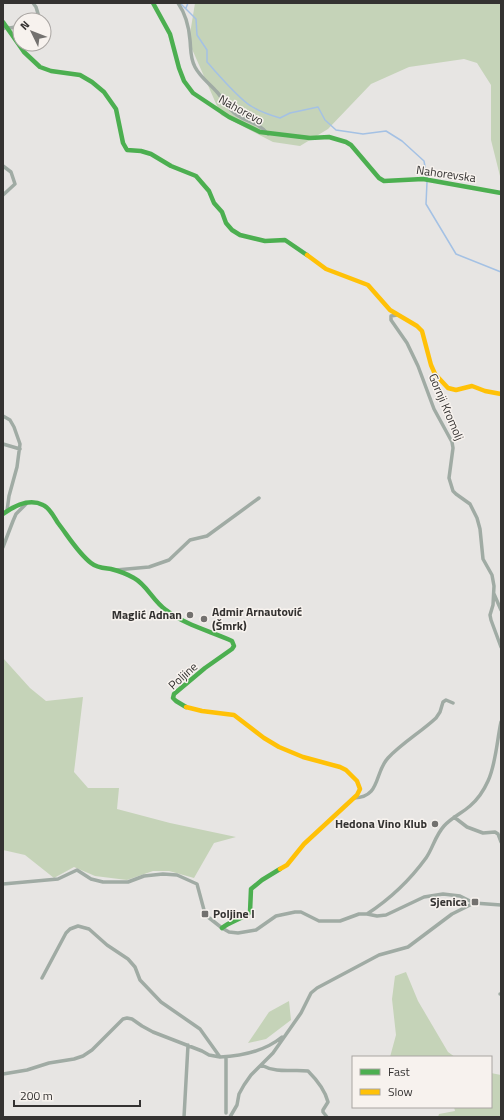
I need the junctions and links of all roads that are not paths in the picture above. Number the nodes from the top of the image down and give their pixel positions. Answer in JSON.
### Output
{"nodes":[{"id":1,"x":33,"y":3,"type":"edge"},
{"id":2,"x":153,"y":3,"type":"edge"},
{"id":3,"x":178,"y":3,"type":"edge"},
{"id":4,"x":38,"y":12,"type":"edge"},
{"id":5,"x":4,"y":26,"type":"edge"},
{"id":6,"x":269,"y":134,"type":"junction"},
{"id":7,"x":3,"y":166,"type":"edge"},
{"id":8,"x":389,"y":182,"type":"joint"},
{"id":9,"x":501,"y":194,"type":"edge"},
{"id":10,"x":3,"y":195,"type":"edge"},
{"id":11,"x":397,"y":315,"type":"junction"},
{"id":12,"x":501,"y":394,"type":"edge"},
{"id":13,"x":3,"y":416,"type":"edge"},
{"id":14,"x":3,"y":444,"type":"edge"},
{"id":15,"x":20,"y":449,"type":"junction"},
{"id":16,"x":259,"y":498,"type":"dead end"},
{"id":17,"x":27,"y":502,"type":"junction"},
{"id":18,"x":5,"y":512,"type":"edge"},
{"id":19,"x":3,"y":547,"type":"edge"},
{"id":20,"x":113,"y":570,"type":"junction"},
{"id":21,"x":494,"y":592,"type":"junction"},
{"id":22,"x":501,"y":610,"type":"edge"},
{"id":23,"x":501,"y":647,"type":"edge"},
{"id":24,"x":453,"y":703,"type":"dead end"},
{"id":25,"x":501,"y":722,"type":"edge"},
{"id":26,"x":354,"y":798,"type":"junction"},
{"id":27,"x":454,"y":817,"type":"junction"},
{"id":28,"x":501,"y":842,"type":"edge"},
{"id":29,"x":3,"y":884,"type":"edge"},
{"id":30,"x":474,"y":903,"type":"junction"},
{"id":31,"x":501,"y":905,"type":"edge"},
{"id":32,"x":367,"y":914,"type":"junction"},
{"id":33,"x":222,"y":928,"type":"junction"},
{"id":34,"x":42,"y":978,"type":"dead end"},
{"id":35,"x":284,"y":1036,"type":"junction"},
{"id":36,"x":188,"y":1045,"type":"junction"},
{"id":37,"x":226,"y":1056,"type":"junction"},
{"id":38,"x":220,"y":1057,"type":"junction"},
{"id":39,"x":261,"y":1065,"type":"junction"},
{"id":40,"x":3,"y":1074,"type":"edge"},
{"id":41,"x":226,"y":1113,"type":"dead end"},
{"id":42,"x":184,"y":1117,"type":"edge"},
{"id":43,"x":230,"y":1117,"type":"edge"},
{"id":44,"x":327,"y":1117,"type":"edge"}],
"edges":[{"from":1,"to":4,"type":"street"},
{"from":2,"to":6,"type":"street","name":"Nahorevo"},
{"from":3,"to":6,"type":"street"},
{"from":5,"to":11,"type":"street"},
{"from":6,"to":8,"type":"street","name":"Nahorevo"},
{"from":7,"to":10,"type":"street"},
{"from":8,"to":9,"type":"street","name":"Nahorevska"},
{"from":11,"to":12,"type":"street"},
{"from":11,"to":21,"type":"street","name":"Gornji Kromolj"},
{"from":13,"to":15,"type":"street"},
{"from":14,"to":15,"type":"street"},
{"from":15,"to":18,"type":"street"},
{"from":16,"to":20,"type":"street"},
{"from":17,"to":18,"type":"street"},
{"from":17,"to":19,"type":"street"},
{"from":17,"to":20,"type":"street","name":"Poljine"},
{"from":20,"to":26,"type":"street","name":"Poljine"},
{"from":21,"to":22,"type":"street"},
{"from":21,"to":23,"type":"street","name":"Gornji Kromolj"},
{"from":24,"to":26,"type":"street"},
{"from":25,"to":27,"type":"street"},
{"from":26,"to":33,"type":"street"},
{"from":27,"to":28,"type":"street"},
{"from":27,"to":32,"type":"street"},
{"from":29,"to":33,"type":"street"},
{"from":30,"to":31,"type":"street"},
{"from":30,"to":32,"type":"street"},
{"from":30,"to":35,"type":"street"},
{"from":32,"to":33,"type":"street"},
{"from":34,"to":38,"type":"street"},
{"from":35,"to":37,"type":"street"},
{"from":35,"to":39,"type":"street"},
{"from":36,"to":38,"type":"street"},
{"from":36,"to":40,"type":"street"},
{"from":36,"to":42,"type":"street"},
{"from":37,"to":38,"type":"street"},
{"from":37,"to":41,"type":"street"},
{"from":39,"to":43,"type":"street"},
{"from":39,"to":44,"type":"street"}]}
